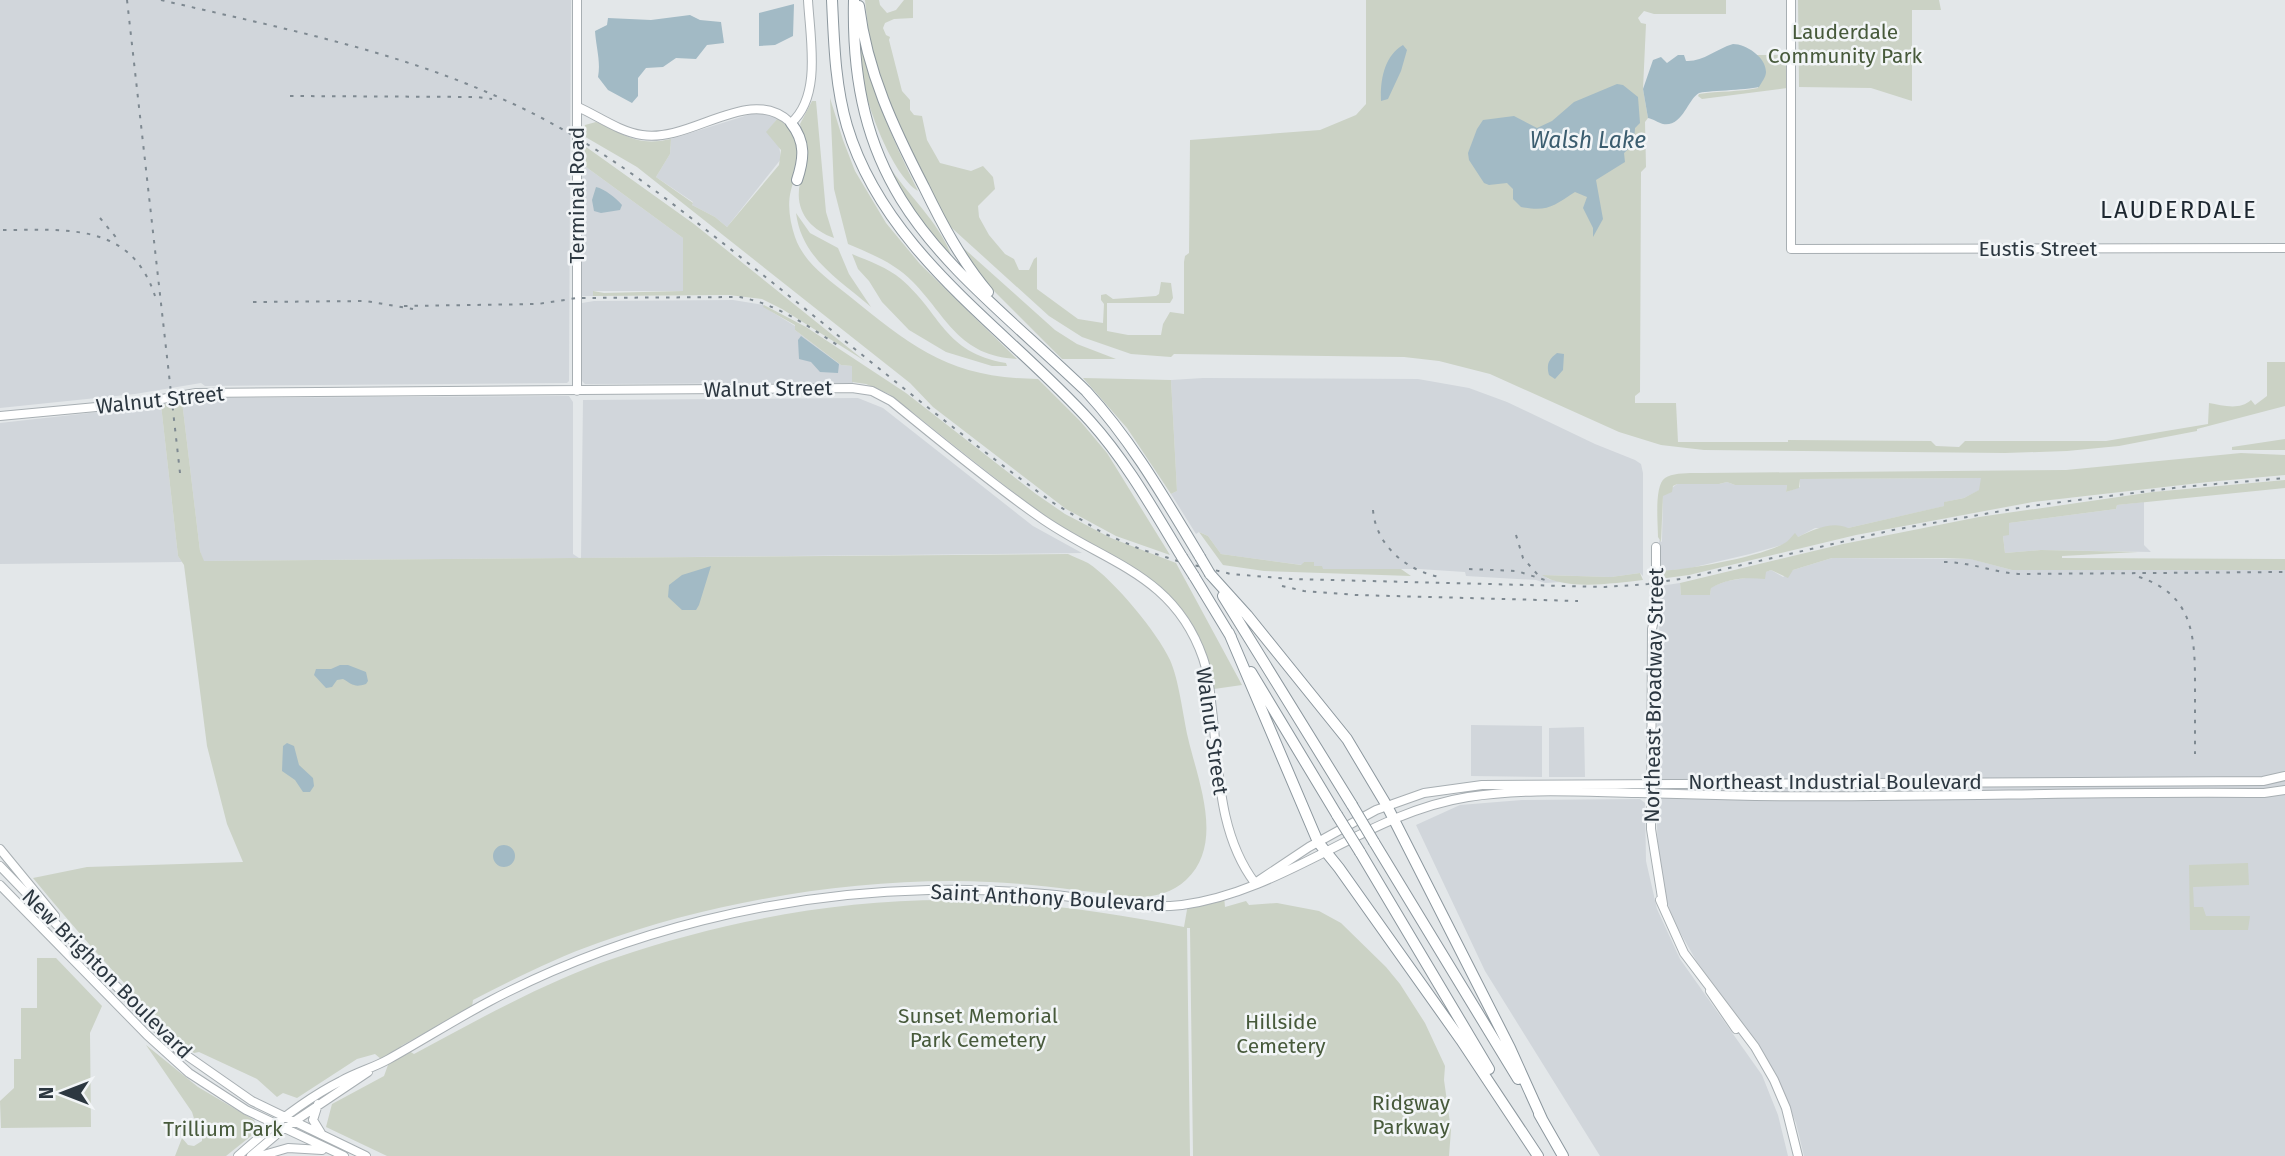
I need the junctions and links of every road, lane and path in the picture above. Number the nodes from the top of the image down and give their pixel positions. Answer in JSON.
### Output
{"nodes":[{"id":1,"x":577,"y":0,"type":"edge"},
{"id":2,"x":808,"y":0,"type":"edge"},
{"id":3,"x":832,"y":0,"type":"edge"},
{"id":4,"x":856,"y":0,"type":"edge"},
{"id":5,"x":1791,"y":0,"type":"edge"},
{"id":6,"x":578,"y":107,"type":"junction"},
{"id":7,"x":598,"y":116,"type":"junction"},
{"id":8,"x":791,"y":123,"type":"junction"},
{"id":9,"x":578,"y":129,"type":"junction"},
{"id":10,"x":797,"y":180,"type":"dead end"},
{"id":11,"x":2285,"y":248,"type":"edge"},
{"id":12,"x":1012,"y":321,"type":"junction"},
{"id":13,"x":577,"y":391,"type":"junction"},
{"id":14,"x":0,"y":416,"type":"edge"},
{"id":15,"x":1656,"y":549,"type":"dead end"},
{"id":16,"x":1210,"y":574,"type":"junction"},
{"id":17,"x":1228,"y":633,"type":"junction"},
{"id":18,"x":2285,"y":776,"type":"edge"},
{"id":19,"x":1652,"y":783,"type":"junction"},
{"id":20,"x":2285,"y":790,"type":"edge"},
{"id":21,"x":1651,"y":793,"type":"junction"},
{"id":22,"x":1388,"y":806,"type":"junction"},
{"id":23,"x":1394,"y":818,"type":"junction"},
{"id":24,"x":1318,"y":842,"type":"junction"},
{"id":25,"x":0,"y":849,"type":"edge"},
{"id":26,"x":1325,"y":853,"type":"junction"},
{"id":27,"x":0,"y":866,"type":"edge"},
{"id":28,"x":1255,"y":883,"type":"junction"},
{"id":29,"x":2,"y":888,"type":"edge"},
{"id":30,"x":73,"y":941,"type":"junction"},
{"id":31,"x":370,"y":1070,"type":"junction"},
{"id":32,"x":318,"y":1104,"type":"junction"},
{"id":33,"x":285,"y":1117,"type":"junction"},
{"id":34,"x":1542,"y":1119,"type":"junction"},
{"id":35,"x":293,"y":1122,"type":"junction"},
{"id":36,"x":279,"y":1127,"type":"junction"},
{"id":37,"x":323,"y":1136,"type":"junction"},
{"id":38,"x":330,"y":1151,"type":"junction"},
{"id":39,"x":242,"y":1155,"type":"edge"},
{"id":40,"x":260,"y":1156,"type":"edge"},
{"id":41,"x":344,"y":1156,"type":"edge"},
{"id":42,"x":366,"y":1156,"type":"edge"},
{"id":43,"x":1539,"y":1156,"type":"edge"},
{"id":44,"x":1563,"y":1156,"type":"edge"},
{"id":45,"x":1798,"y":1156,"type":"edge"}],
"edges":[{"from":1,"to":6,"type":"street","name":"Terminal Road"},
{"from":2,"to":8,"type":"street"},
{"from":3,"to":17,"type":"highway","bridge":true},
{"from":4,"to":12,"type":"highway"},
{"from":4,"to":12,"type":"highway"},
{"from":5,"to":11,"type":"street","name":"Eustis Street"},
{"from":6,"to":7,"type":"street"},
{"from":6,"to":9,"type":"street","name":"Terminal Road"},
{"from":7,"to":8,"type":"street"},
{"from":7,"to":9,"type":"street"},
{"from":8,"to":10,"type":"highway"},
{"from":9,"to":13,"type":"street","name":"Terminal Road"},
{"from":12,"to":16,"type":"highway","bridge":true},
{"from":13,"to":14,"type":"street","name":"Walnut Street"},
{"from":13,"to":28,"type":"street","name":"Walnut Street"},
{"from":15,"to":19,"type":"street","name":"Northeast Broadway Street"},
{"from":16,"to":22,"type":"highway"},
{"from":16,"to":34,"type":"highway","bridge":true},
{"from":17,"to":24,"type":"highway"},
{"from":17,"to":43,"type":"highway","bridge":true},
{"from":18,"to":19,"type":"street","name":"Northeast Industrial Boulevard"},
{"from":19,"to":21,"type":"street","name":"Northeast Broadway Street"},
{"from":19,"to":22,"type":"street","name":"Northeast Industrial Boulevard"},
{"from":20,"to":21,"type":"street","name":"Northeast Industrial Boulevard"},
{"from":21,"to":23,"type":"street","name":"Northeast Industrial Boulevard"},
{"from":21,"to":45,"type":"street","name":"Northeast Broadway Street"},
{"from":22,"to":23,"type":"highway"},
{"from":22,"to":24,"type":"street","name":"Saint Anthony Boulevard"},
{"from":23,"to":26,"type":"street","name":"Saint Anthony Boulevard"},
{"from":23,"to":34,"type":"highway"},
{"from":24,"to":26,"type":"highway"},
{"from":24,"to":28,"type":"street","name":"Saint Anthony Boulevard"},
{"from":25,"to":30,"type":"street"},
{"from":26,"to":28,"type":"street","name":"Saint Anthony Boulevard"},
{"from":26,"to":43,"type":"highway"},
{"from":27,"to":30,"type":"street","name":"New Brighton Boulevard"},
{"from":28,"to":31,"type":"street","name":"Saint Anthony Boulevard"},
{"from":29,"to":36,"type":"street","name":"New Brighton Boulevard"},
{"from":30,"to":33,"type":"street","name":"New Brighton Boulevard"},
{"from":31,"to":32,"type":"street","name":"Saint Anthony Boulevard"},
{"from":31,"to":33,"type":"street","name":"Saint Anthony Boulevard"},
{"from":32,"to":35,"type":"street","name":"Saint Anthony Boulevard"},
{"from":32,"to":37,"type":"street"},
{"from":33,"to":35,"type":"street","name":"New Brighton Boulevard"},
{"from":33,"to":36,"type":"street","name":"Saint Anthony Boulevard"},
{"from":34,"to":44,"type":"highway"},
{"from":35,"to":36,"type":"street","name":"Saint Anthony Boulevard"},
{"from":35,"to":37,"type":"street","name":"New Brighton Boulevard"},
{"from":36,"to":38,"type":"street","name":"New Brighton Boulevard"},
{"from":36,"to":39,"type":"street","name":"Saint Anthony Boulevard"},
{"from":37,"to":42,"type":"street","name":"New Brighton Boulevard"},
{"from":38,"to":40,"type":"street"},
{"from":38,"to":41,"type":"street","name":"New Brighton Boulevard"}]}
